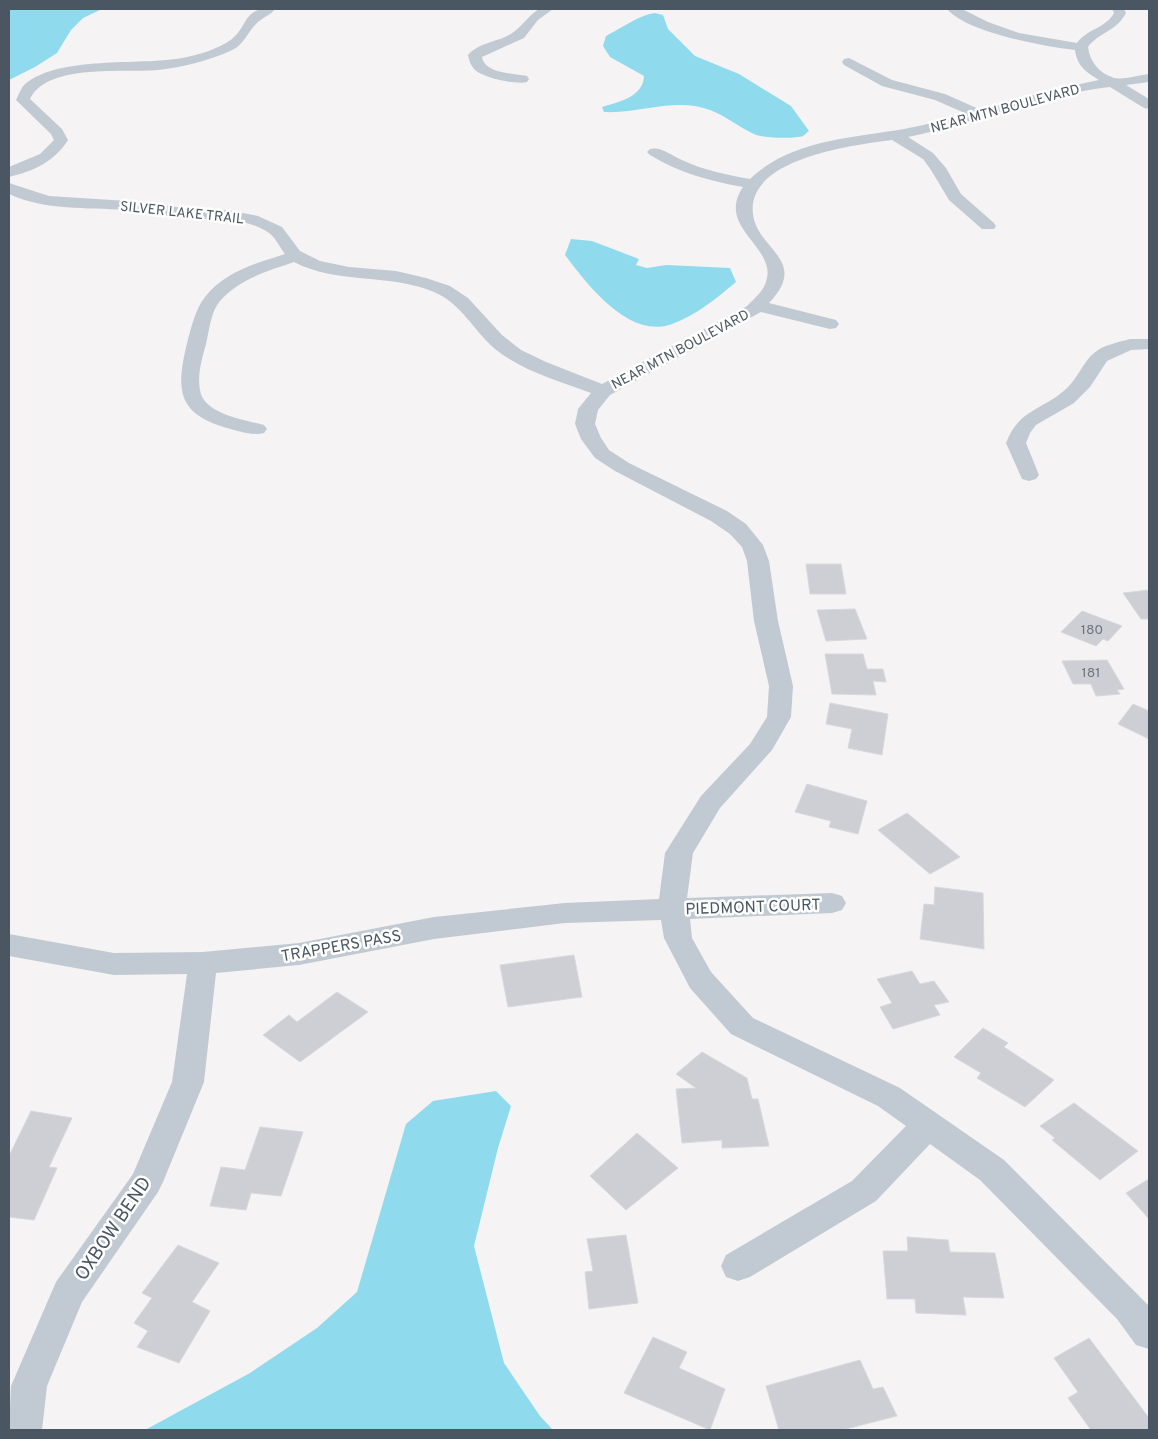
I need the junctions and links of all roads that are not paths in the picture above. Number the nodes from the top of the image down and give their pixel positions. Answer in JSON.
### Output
{"nodes":[{"id":1,"x":269,"y":9,"type":"edge"},
{"id":2,"x":548,"y":9,"type":"edge"},
{"id":3,"x":953,"y":9,"type":"edge"},
{"id":4,"x":1118,"y":9,"type":"edge"},
{"id":5,"x":1081,"y":47,"type":"junction"},
{"id":6,"x":849,"y":62,"type":"dead end"},
{"id":7,"x":1149,"y":78,"type":"edge"},
{"id":8,"x":522,"y":79,"type":"dead end"},
{"id":9,"x":1114,"y":83,"type":"junction"},
{"id":10,"x":1149,"y":104,"type":"edge"},
{"id":11,"x":981,"y":115,"type":"junction"},
{"id":12,"x":896,"y":135,"type":"junction"},
{"id":13,"x":654,"y":152,"type":"dead end"},
{"id":14,"x":9,"y":172,"type":"edge"},
{"id":15,"x":754,"y":184,"type":"junction"},
{"id":16,"x":9,"y":188,"type":"edge"},
{"id":17,"x":988,"y":226,"type":"dead end"},
{"id":18,"x":296,"y":256,"type":"junction"},
{"id":19,"x":758,"y":306,"type":"junction"},
{"id":20,"x":830,"y":324,"type":"dead end"},
{"id":21,"x":1149,"y":344,"type":"edge"},
{"id":22,"x":604,"y":391,"type":"junction"},
{"id":23,"x":257,"y":429,"type":"dead end"},
{"id":24,"x":1029,"y":475,"type":"dead end"},
{"id":25,"x":832,"y":903,"type":"dead end"},
{"id":26,"x":674,"y":909,"type":"junction"},
{"id":27,"x":9,"y":945,"type":"edge"},
{"id":28,"x":203,"y":964,"type":"junction"},
{"id":29,"x":929,"y":1124,"type":"junction"},
{"id":30,"x":738,"y":1266,"type":"dead end"},
{"id":31,"x":1149,"y":1333,"type":"edge"},
{"id":32,"x":23,"y":1430,"type":"edge"}],
"edges":[{"from":1,"to":14,"type":"street"},
{"from":2,"to":8,"type":"street"},
{"from":3,"to":5,"type":"street"},
{"from":4,"to":5,"type":"street"},
{"from":5,"to":9,"type":"street"},
{"from":6,"to":11,"type":"street"},
{"from":7,"to":9,"type":"street","name":"NEAR MTN BOULEVARD"},
{"from":9,"to":10,"type":"street"},
{"from":9,"to":11,"type":"street","name":"NEAR MTN BOULEVARD"},
{"from":11,"to":12,"type":"street","name":"NEAR MTN BOULEVARD"},
{"from":12,"to":15,"type":"street","name":"NEAR MTN BOULEVARD"},
{"from":12,"to":17,"type":"street"},
{"from":13,"to":15,"type":"street"},
{"from":15,"to":19,"type":"street","name":"NEAR MTN BOULEVARD"},
{"from":16,"to":18,"type":"street","name":"SILVER LAKE TRAIL"},
{"from":18,"to":22,"type":"street","name":"SILVER LAKE TRAIL"},
{"from":18,"to":23,"type":"street"},
{"from":19,"to":20,"type":"street"},
{"from":19,"to":22,"type":"street","name":"NEAR MTN BOULEVARD"},
{"from":21,"to":24,"type":"street"},
{"from":22,"to":26,"type":"street","name":"NEAR MTN BOULEVARD"},
{"from":25,"to":26,"type":"street","name":"PIEDMONT COURT"},
{"from":26,"to":28,"type":"street","name":"TRAPPERS PASS"},
{"from":26,"to":29,"type":"street","name":"NEAR MTN BOULEVARD"},
{"from":27,"to":28,"type":"street","name":"TRAPPERS PASS"},
{"from":28,"to":32,"type":"street","name":"OXBOW BEND"},
{"from":29,"to":30,"type":"street"},
{"from":29,"to":31,"type":"street","name":"NEAR MTN BOULEVARD"}]}
